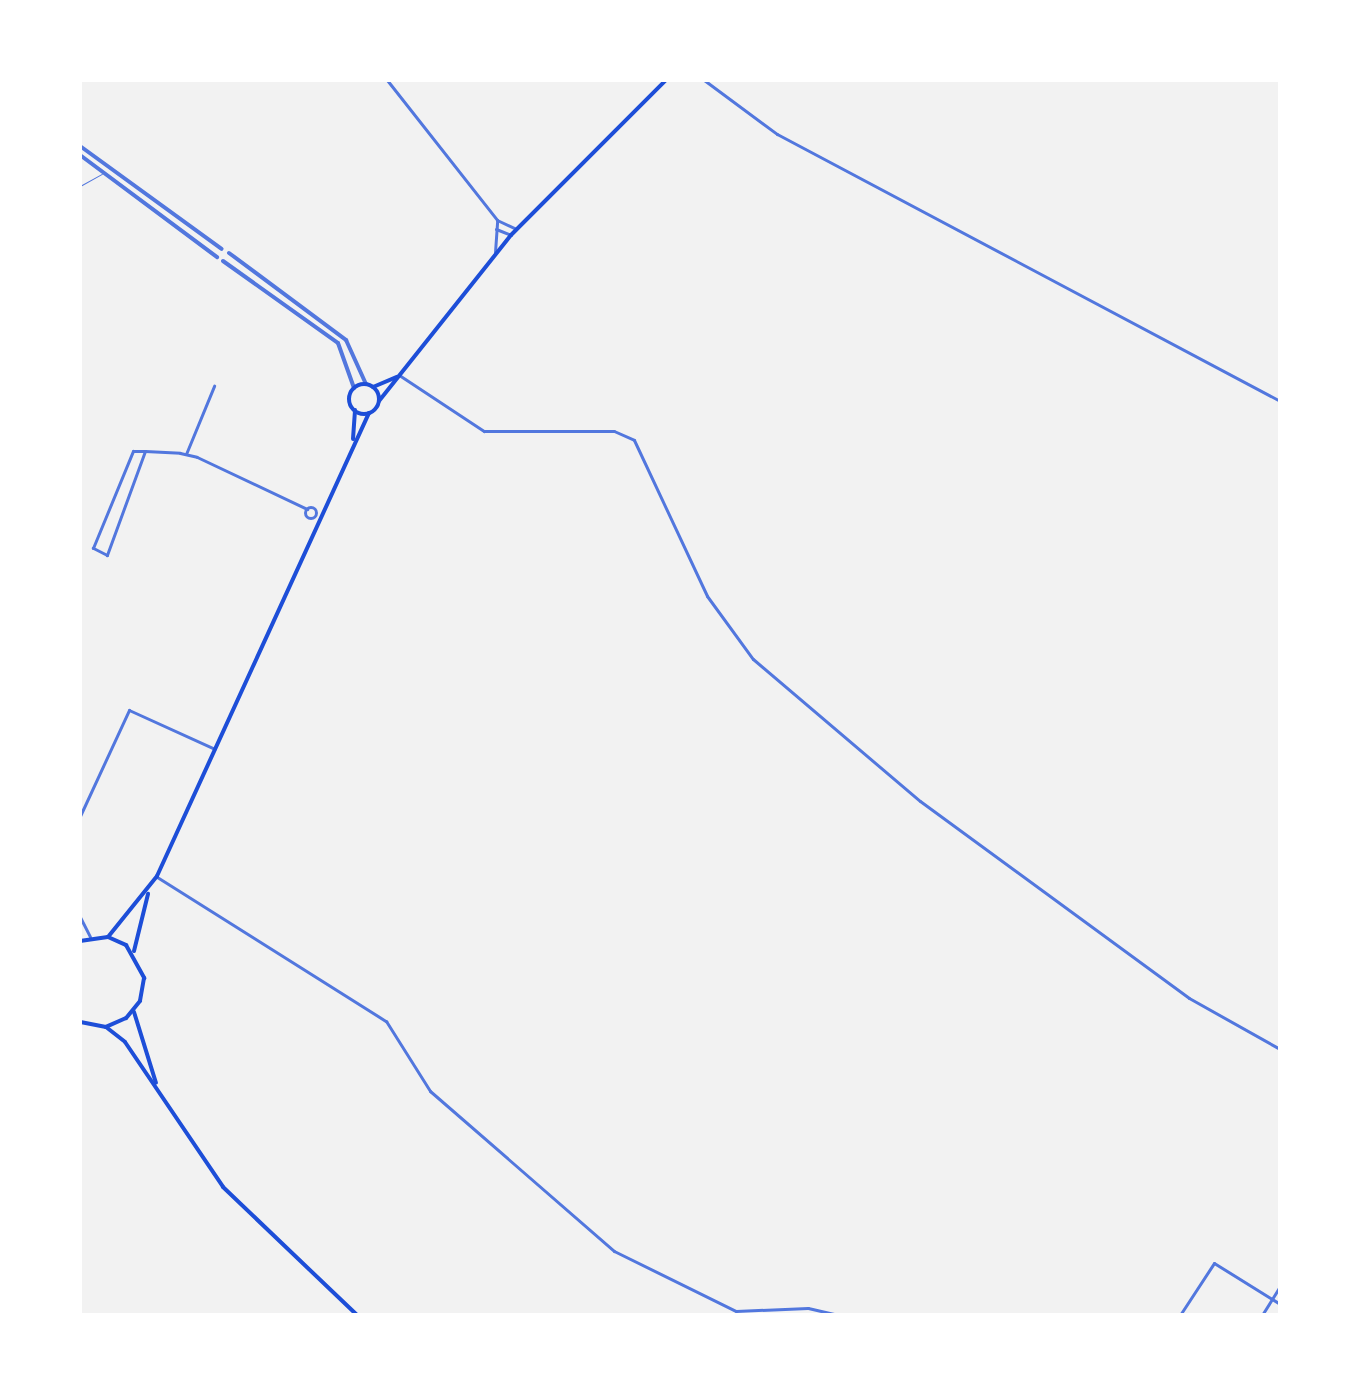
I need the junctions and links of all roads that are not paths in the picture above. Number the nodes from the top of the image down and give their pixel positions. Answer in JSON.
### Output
{"nodes":[{"id":1,"x":387,"y":80,"type":"edge"},
{"id":2,"x":666,"y":80,"type":"edge"},
{"id":3,"x":704,"y":80,"type":"edge"},
{"id":4,"x":80,"y":146,"type":"edge"},
{"id":5,"x":80,"y":155,"type":"edge"},
{"id":6,"x":80,"y":163,"type":"edge"},
{"id":7,"x":105,"y":173,"type":"junction"},
{"id":8,"x":80,"y":184,"type":"edge"},
{"id":9,"x":497,"y":220,"type":"junction"},
{"id":10,"x":496,"y":229,"type":"junction"},
{"id":11,"x":516,"y":229,"type":"junction"},
{"id":12,"x":511,"y":235,"type":"junction"},
{"id":13,"x":222,"y":249,"type":"dead end"},
{"id":14,"x":229,"y":253,"type":"dead end"},
{"id":15,"x":495,"y":254,"type":"junction"},
{"id":16,"x":217,"y":257,"type":"dead end"},
{"id":17,"x":223,"y":261,"type":"dead end"},
{"id":18,"x":399,"y":375,"type":"junction"},
{"id":19,"x":366,"y":384,"type":"junction"},
{"id":20,"x":214,"y":386,"type":"dead end"},
{"id":21,"x":373,"y":387,"type":"junction"},
{"id":22,"x":354,"y":388,"type":"junction"},
{"id":23,"x":379,"y":401,"type":"junction"},
{"id":24,"x":1280,"y":401,"type":"edge"},
{"id":25,"x":355,"y":410,"type":"junction"},
{"id":26,"x":369,"y":413,"type":"junction"},
{"id":27,"x":352,"y":443,"type":"junction"},
{"id":28,"x":145,"y":451,"type":"junction"},
{"id":29,"x":186,"y":454,"type":"junction"},
{"id":30,"x":307,"y":509,"type":"junction"},
{"id":31,"x":318,"y":517,"type":"junction"},
{"id":32,"x":215,"y":749,"type":"junction"},
{"id":33,"x":80,"y":816,"type":"edge"},
{"id":34,"x":157,"y":876,"type":"junction"},
{"id":35,"x":150,"y":888,"type":"junction"},
{"id":36,"x":80,"y":917,"type":"edge"},
{"id":37,"x":90,"y":937,"type":"junction"},
{"id":38,"x":108,"y":937,"type":"junction"},
{"id":39,"x":80,"y":941,"type":"edge"},
{"id":40,"x":134,"y":952,"type":"junction"},
{"id":41,"x":134,"y":1011,"type":"junction"},
{"id":42,"x":80,"y":1022,"type":"edge"},
{"id":43,"x":87,"y":1025,"type":"junction"},
{"id":44,"x":106,"y":1027,"type":"junction"},
{"id":45,"x":80,"y":1030,"type":"edge"},
{"id":46,"x":1280,"y":1049,"type":"edge"},
{"id":47,"x":160,"y":1092,"type":"junction"},
{"id":48,"x":1280,"y":1286,"type":"edge"},
{"id":49,"x":1272,"y":1299,"type":"junction"},
{"id":50,"x":1280,"y":1304,"type":"edge"},
{"id":51,"x":357,"y":1315,"type":"edge"},
{"id":52,"x":838,"y":1315,"type":"edge"},
{"id":53,"x":1180,"y":1315,"type":"edge"},
{"id":54,"x":1262,"y":1315,"type":"edge"}],
"edges":[{"from":1,"to":9,"type":"street"},
{"from":2,"to":11,"type":"main road"},
{"from":3,"to":24,"type":"street"},
{"from":4,"to":13,"type":"street"},
{"from":5,"to":7,"type":"street"},
{"from":6,"to":8,"type":"lane"},
{"from":7,"to":8,"type":"lane"},
{"from":7,"to":16,"type":"street"},
{"from":9,"to":10,"type":"street"},
{"from":9,"to":11,"type":"street"},
{"from":10,"to":12,"type":"street"},
{"from":10,"to":15,"type":"street"},
{"from":11,"to":12,"type":"main road"},
{"from":12,"to":15,"type":"main road"},
{"from":14,"to":19,"type":"street"},
{"from":15,"to":18,"type":"main road"},
{"from":17,"to":22,"type":"street"},
{"from":18,"to":21,"type":"main road"},
{"from":18,"to":23,"type":"main road"},
{"from":18,"to":46,"type":"street"},
{"from":19,"to":21,"type":"main road"},
{"from":19,"to":22,"type":"main road"},
{"from":20,"to":29,"type":"street"},
{"from":21,"to":23,"type":"main road"},
{"from":22,"to":25,"type":"main road"},
{"from":23,"to":26,"type":"main road"},
{"from":25,"to":26,"type":"main road"},
{"from":25,"to":27,"type":"main road"},
{"from":26,"to":27,"type":"main road"},
{"from":27,"to":31,"type":"main road"},
{"from":28,"to":28,"type":"street"},
{"from":28,"to":29,"type":"street"},
{"from":29,"to":30,"type":"street"},
{"from":30,"to":31,"type":"street"},
{"from":30,"to":31,"type":"street"},
{"from":31,"to":32,"type":"main road"},
{"from":32,"to":33,"type":"street"},
{"from":32,"to":34,"type":"main road"},
{"from":34,"to":35,"type":"main road"},
{"from":34,"to":52,"type":"street"},
{"from":35,"to":38,"type":"main road"},
{"from":35,"to":40,"type":"main road"},
{"from":36,"to":37,"type":"street"},
{"from":37,"to":38,"type":"main road"},
{"from":37,"to":39,"type":"main road"},
{"from":38,"to":40,"type":"main road"},
{"from":40,"to":41,"type":"main road"},
{"from":41,"to":44,"type":"main road"},
{"from":41,"to":47,"type":"main road"},
{"from":42,"to":43,"type":"main road"},
{"from":43,"to":44,"type":"main road"},
{"from":43,"to":45,"type":"main road"},
{"from":44,"to":47,"type":"main road"},
{"from":47,"to":51,"type":"main road"},
{"from":48,"to":49,"type":"street"},
{"from":49,"to":50,"type":"street"},
{"from":49,"to":53,"type":"street"},
{"from":49,"to":54,"type":"street"}]}
